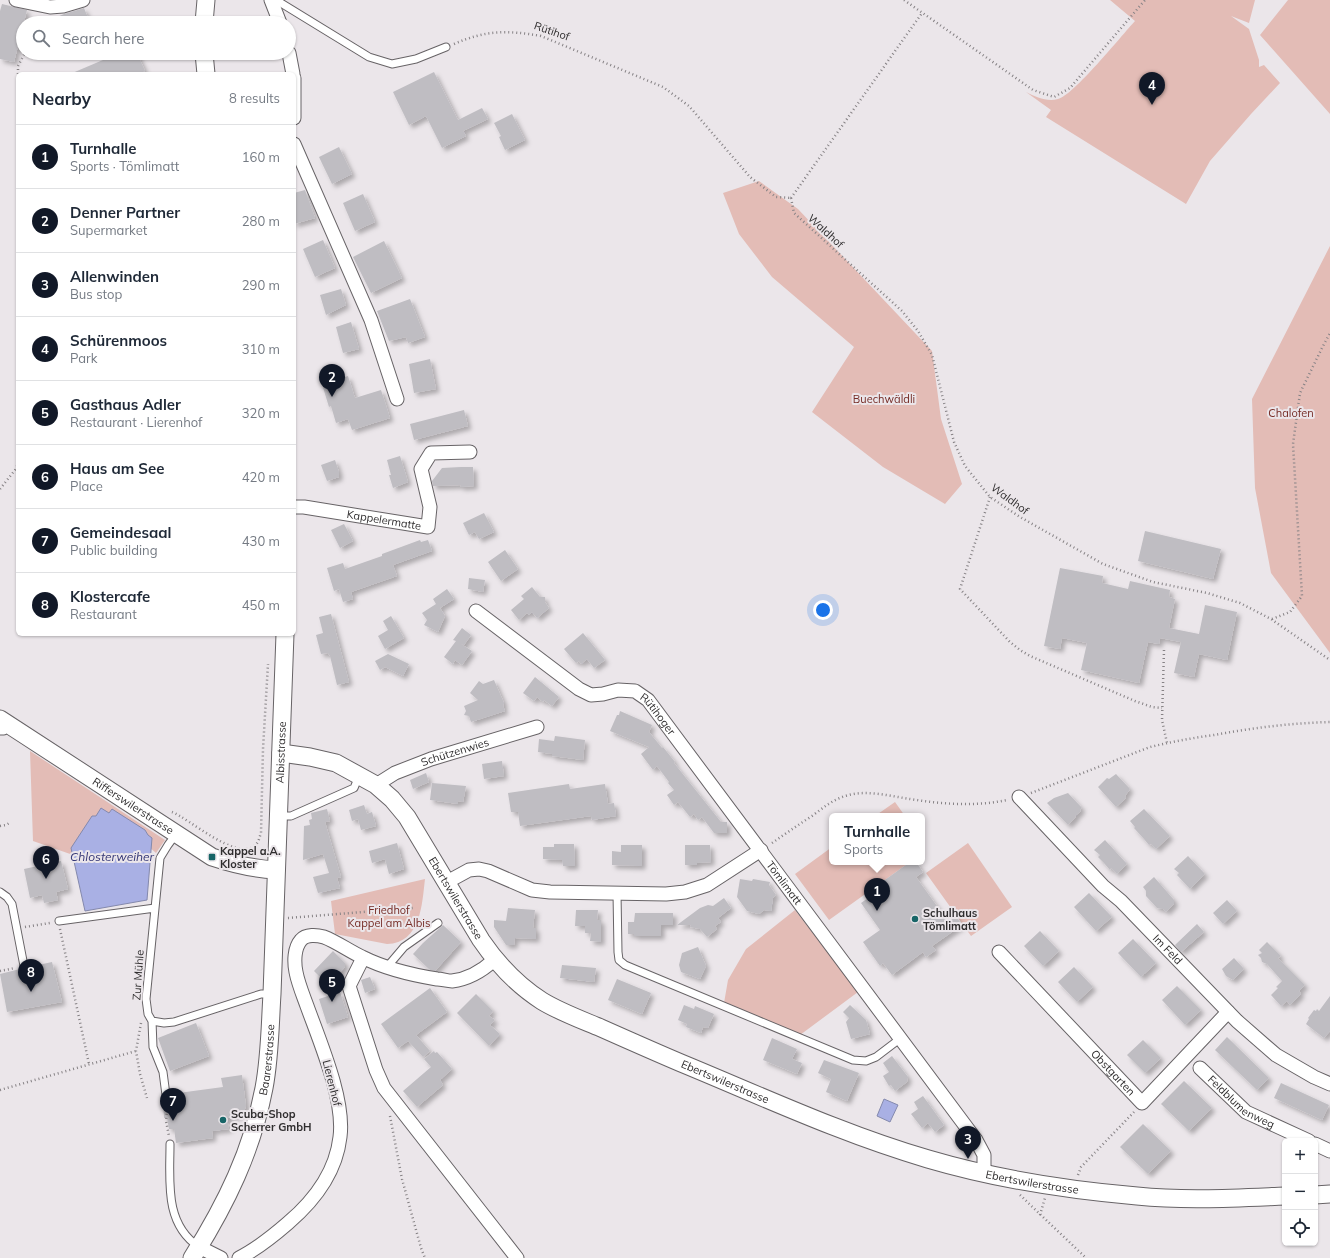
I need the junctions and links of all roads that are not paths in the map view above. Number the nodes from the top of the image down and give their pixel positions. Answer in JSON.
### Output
{"nodes":[{"id":1,"x":16,"y":0,"type":"edge"},
{"id":2,"x":83,"y":0,"type":"edge"},
{"id":3,"x":206,"y":0,"type":"edge"},
{"id":4,"x":271,"y":0,"type":"edge"},
{"id":5,"x":276,"y":0,"type":"edge"},
{"id":6,"x":205,"y":16,"type":"edge"},
{"id":7,"x":277,"y":16,"type":"edge"},
{"id":8,"x":446,"y":47,"type":"road end"},
{"id":9,"x":205,"y":60,"type":"edge"},
{"id":10,"x":290,"y":60,"type":"edge"},
{"id":11,"x":206,"y":72,"type":"edge"},
{"id":12,"x":293,"y":72,"type":"edge"},
{"id":13,"x":296,"y":149,"type":"edge"},
{"id":14,"x":397,"y":399,"type":"dead end"},
{"id":15,"x":470,"y":452,"type":"dead end"},
{"id":16,"x":296,"y":507,"type":"edge"},
{"id":17,"x":476,"y":611,"type":"dead end"},
{"id":18,"x":286,"y":636,"type":"edge"},
{"id":19,"x":3,"y":725,"type":"edge"},
{"id":20,"x":537,"y":726,"type":"dead end"},
{"id":21,"x":281,"y":753,"type":"junction"},
{"id":22,"x":359,"y":775,"type":"junction"},
{"id":23,"x":376,"y":785,"type":"junction"},
{"id":24,"x":1019,"y":797,"type":"road end"},
{"id":25,"x":278,"y":816,"type":"junction"},
{"id":26,"x":176,"y":834,"type":"junction"},
{"id":27,"x":761,"y":850,"type":"junction"},
{"id":28,"x":276,"y":870,"type":"junction"},
{"id":29,"x":447,"y":882,"type":"junction"},
{"id":30,"x":0,"y":892,"type":"edge"},
{"id":31,"x":617,"y":893,"type":"junction"},
{"id":32,"x":155,"y":908,"type":"junction"},
{"id":33,"x":59,"y":921,"type":"road end"},
{"id":34,"x":438,"y":923,"type":"dead end"},
{"id":35,"x":998,"y":952,"type":"dead end"},
{"id":36,"x":363,"y":958,"type":"junction"},
{"id":37,"x":494,"y":960,"type":"junction"},
{"id":38,"x":24,"y":966,"type":"road end"},
{"id":39,"x":387,"y":967,"type":"junction"},
{"id":40,"x":272,"y":994,"type":"junction"},
{"id":41,"x":1228,"y":1012,"type":"junction"},
{"id":42,"x":152,"y":1021,"type":"junction"},
{"id":43,"x":901,"y":1038,"type":"junction"},
{"id":44,"x":1200,"y":1068,"type":"dead end"},
{"id":45,"x":1330,"y":1084,"type":"edge"},
{"id":46,"x":166,"y":1095,"type":"dead end"},
{"id":47,"x":1302,"y":1138,"type":"edge"},
{"id":48,"x":170,"y":1144,"type":"road end"},
{"id":49,"x":1318,"y":1145,"type":"edge"},
{"id":50,"x":1330,"y":1151,"type":"edge"},
{"id":51,"x":984,"y":1173,"type":"junction"},
{"id":52,"x":1330,"y":1194,"type":"edge"},
{"id":53,"x":1318,"y":1195,"type":"edge"},
{"id":54,"x":1282,"y":1196,"type":"edge"},
{"id":55,"x":196,"y":1252,"type":"edge"},
{"id":56,"x":221,"y":1258,"type":"edge"},
{"id":57,"x":239,"y":1258,"type":"edge"},
{"id":58,"x":517,"y":1258,"type":"edge"}],
"edges":[{"from":1,"to":2,"type":"street"},
{"from":3,"to":6,"type":"street"},
{"from":4,"to":7,"type":"street"},
{"from":5,"to":8,"type":"lane"},
{"from":9,"to":11,"type":"street"},
{"from":10,"to":12,"type":"street"},
{"from":13,"to":14,"type":"street"},
{"from":15,"to":16,"type":"street","name":"Kappelermatte"},
{"from":17,"to":27,"type":"street","name":"Rütihoger"},
{"from":18,"to":21,"type":"street","name":"Albisstrasse"},
{"from":19,"to":26,"type":"street","name":"Rifferswilerstrasse"},
{"from":20,"to":23,"type":"street","name":"Schützenwies"},
{"from":21,"to":22,"type":"street","name":"Ebertswilerstrasse"},
{"from":21,"to":25,"type":"street","name":"Albisstrasse"},
{"from":22,"to":23,"type":"street","name":"Ebertswilerstrasse"},
{"from":22,"to":25,"type":"lane"},
{"from":23,"to":29,"type":"street","name":"Ebertswilerstrasse"},
{"from":24,"to":41,"type":"street","name":"Im Feld"},
{"from":25,"to":28,"type":"street","name":"Albisstrasse"},
{"from":26,"to":28,"type":"street","name":"Rifferswilerstrasse"},
{"from":26,"to":32,"type":"lane","name":"Zur Mühle"},
{"from":27,"to":31,"type":"street","name":"Tömlimatt"},
{"from":27,"to":43,"type":"street","name":"Tömlimatt"},
{"from":28,"to":40,"type":"street","name":"Baarerstrasse"},
{"from":29,"to":31,"type":"street","name":"Tömlimatt"},
{"from":29,"to":37,"type":"street","name":"Ebertswilerstrasse"},
{"from":30,"to":38,"type":"lane"},
{"from":31,"to":43,"type":"lane"},
{"from":32,"to":33,"type":"lane"},
{"from":32,"to":42,"type":"lane","name":"Zur Mühle"},
{"from":34,"to":39,"type":"lane"},
{"from":35,"to":41,"type":"street","name":"Obstgarten"},
{"from":36,"to":39,"type":"street","name":"Lierenhof"},
{"from":36,"to":57,"type":"street","name":"Lierenhof"},
{"from":36,"to":58,"type":"street"},
{"from":37,"to":39,"type":"street","name":"Lierenhof"},
{"from":37,"to":51,"type":"street","name":"Ebertswilerstrasse"},
{"from":40,"to":42,"type":"lane"},
{"from":40,"to":55,"type":"street","name":"Baarerstrasse"},
{"from":41,"to":45,"type":"street","name":"Im Feld"},
{"from":42,"to":46,"type":"lane"},
{"from":43,"to":51,"type":"street","name":"Tömlimatt"},
{"from":44,"to":47,"type":"street","name":"Feldblumenweg"},
{"from":48,"to":55,"type":"lane"},
{"from":49,"to":50,"type":"street"},
{"from":51,"to":54,"type":"street","name":"Ebertswilerstrasse"},
{"from":52,"to":53,"type":"street"},
{"from":55,"to":56,"type":"street"}]}
